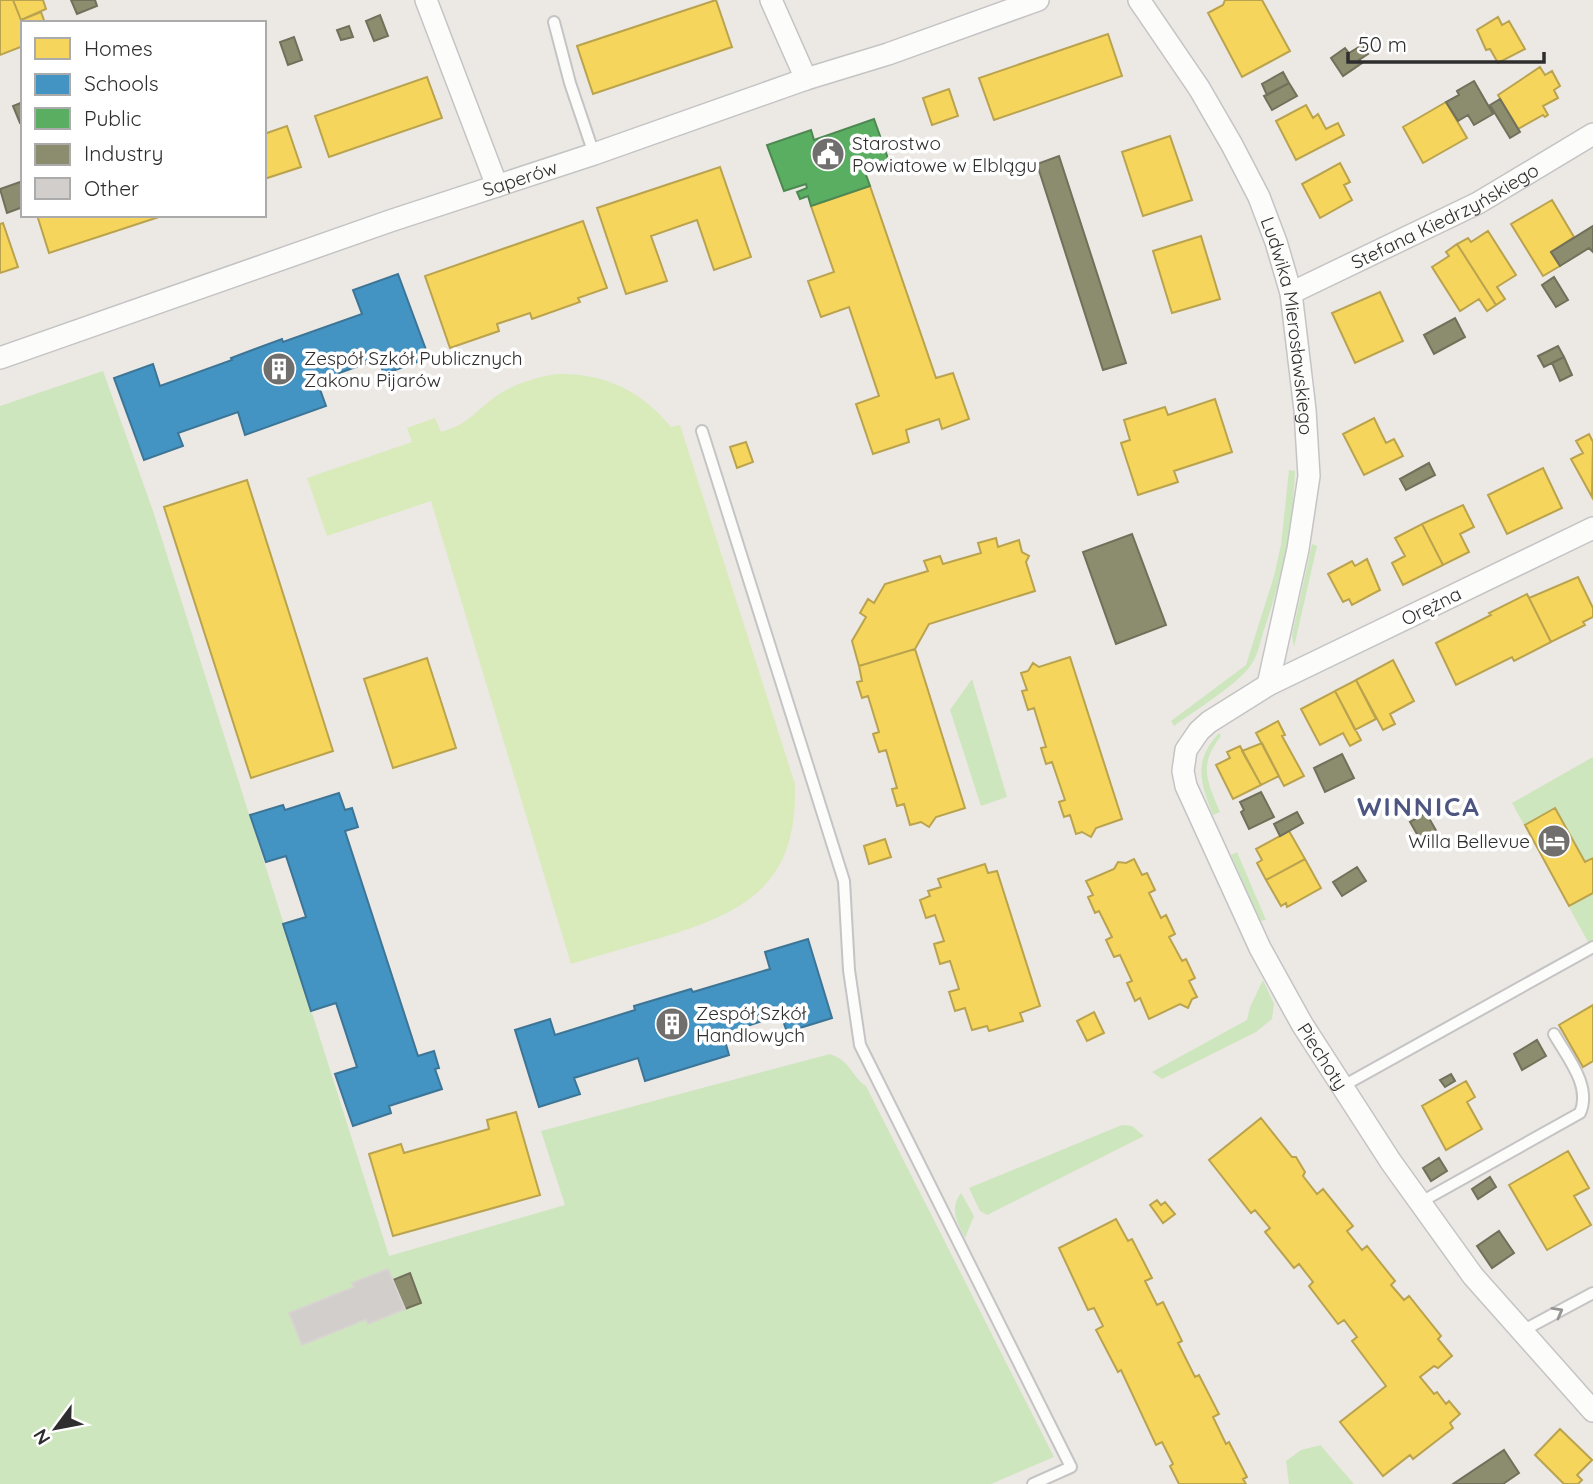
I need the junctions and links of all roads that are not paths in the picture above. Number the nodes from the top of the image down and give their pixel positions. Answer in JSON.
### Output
{"nodes":[{"id":1,"x":426,"y":0,"type":"edge"},
{"id":2,"x":771,"y":0,"type":"edge"},
{"id":3,"x":1038,"y":0,"type":"edge"},
{"id":4,"x":1139,"y":0,"type":"edge"},
{"id":5,"x":555,"y":22,"type":"dead end"},
{"id":6,"x":806,"y":79,"type":"junction"},
{"id":7,"x":1593,"y":134,"type":"edge"},
{"id":8,"x":594,"y":154,"type":"junction"},
{"id":9,"x":496,"y":186,"type":"junction"},
{"id":10,"x":1292,"y":293,"type":"junction"},
{"id":11,"x":0,"y":358,"type":"edge"},
{"id":12,"x":702,"y":431,"type":"dead end"},
{"id":13,"x":1593,"y":528,"type":"edge"},
{"id":14,"x":1268,"y":685,"type":"junction"},
{"id":15,"x":1593,"y":947,"type":"edge"},
{"id":16,"x":1554,"y":1034,"type":"dead end"},
{"id":17,"x":1343,"y":1086,"type":"junction"},
{"id":18,"x":1419,"y":1203,"type":"junction"},
{"id":19,"x":1593,"y":1293,"type":"edge"},
{"id":20,"x":1522,"y":1331,"type":"junction"},
{"id":21,"x":1593,"y":1411,"type":"edge"},
{"id":22,"x":1033,"y":1484,"type":"edge"}],
"edges":[{"from":1,"to":9,"type":"street"},
{"from":2,"to":6,"type":"street"},
{"from":3,"to":6,"type":"street","name":"Saperów"},
{"from":4,"to":10,"type":"street","name":"Ludwika Mierosławskiego"},
{"from":5,"to":8,"type":"lane"},
{"from":6,"to":8,"type":"street","name":"Saperów"},
{"from":7,"to":10,"type":"street","name":"Stefana Kiedrzyńskiego"},
{"from":8,"to":9,"type":"street","name":"Saperów"},
{"from":9,"to":11,"type":"street","name":"Saperów"},
{"from":10,"to":14,"type":"street","name":"Ludwika Mierosławskiego"},
{"from":12,"to":22,"type":"lane"},
{"from":13,"to":14,"type":"street","name":"Orężna"},
{"from":14,"to":17,"type":"street","name":"Piechoty"},
{"from":15,"to":17,"type":"lane"},
{"from":16,"to":18,"type":"lane"},
{"from":17,"to":18,"type":"street","name":"Piechoty"},
{"from":18,"to":20,"type":"street","name":"Piechoty"},
{"from":20,"to":19,"type":"lane","one_way":true},
{"from":20,"to":21,"type":"street","name":"Piechoty"}]}
